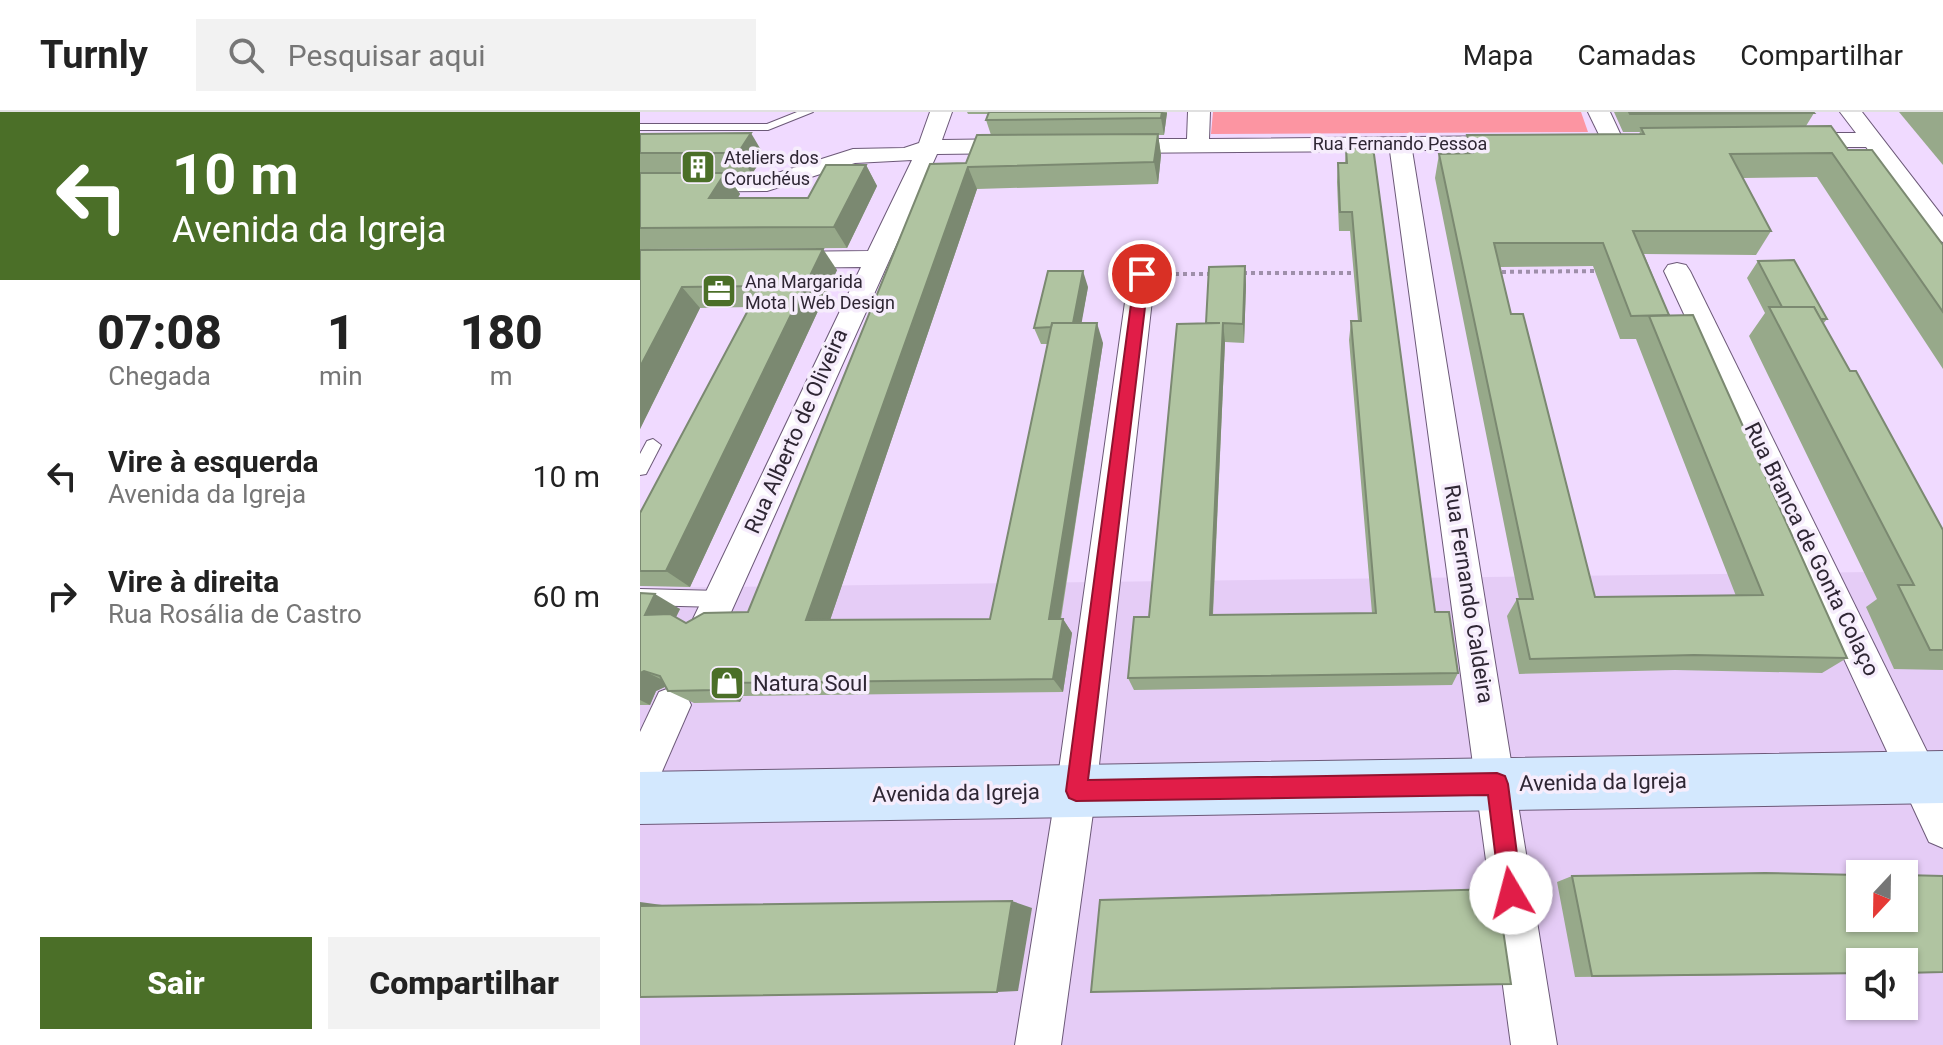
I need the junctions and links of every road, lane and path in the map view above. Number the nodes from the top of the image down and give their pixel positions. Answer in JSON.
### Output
{"nodes":[{"id":1,"x":807,"y":112,"type":"edge"},
{"id":2,"x":941,"y":112,"type":"edge"},
{"id":3,"x":1199,"y":112,"type":"edge"},
{"id":4,"x":1599,"y":112,"type":"edge"},
{"id":5,"x":1851,"y":112,"type":"edge"},
{"id":6,"x":643,"y":127,"type":"dead end"},
{"id":7,"x":1779,"y":140,"type":"edge"},
{"id":8,"x":1872,"y":140,"type":"junction"},
{"id":9,"x":1537,"y":142,"type":"edge"},
{"id":10,"x":1583,"y":142,"type":"edge"},
{"id":11,"x":1400,"y":143,"type":"junction"},
{"id":12,"x":1198,"y":145,"type":"junction"},
{"id":13,"x":1039,"y":146,"type":"edge"},
{"id":14,"x":1087,"y":146,"type":"edge"},
{"id":15,"x":929,"y":147,"type":"junction"},
{"id":16,"x":640,"y":185,"type":"edge"},
{"id":17,"x":1943,"y":234,"type":"edge"},
{"id":18,"x":874,"y":259,"type":"junction"},
{"id":19,"x":751,"y":260,"type":"edge"},
{"id":20,"x":1602,"y":271,"type":"edge"},
{"id":21,"x":1677,"y":271,"type":"dead end"},
{"id":22,"x":1142,"y":274,"type":"joint"},
{"id":23,"x":1216,"y":274,"type":"edge"},
{"id":24,"x":1231,"y":274,"type":"edge"},
{"id":25,"x":1420,"y":275,"type":"junction"},
{"id":26,"x":653,"y":445,"type":"dead end"},
{"id":27,"x":640,"y":469,"type":"edge"},
{"id":28,"x":640,"y":597,"type":"edge"},
{"id":29,"x":716,"y":609,"type":"joint"},
{"id":30,"x":672,"y":705,"type":"edge"},
{"id":31,"x":640,"y":776,"type":"edge"},
{"id":32,"x":1931,"y":777,"type":"edge"},
{"id":33,"x":1497,"y":784,"type":"junction"},
{"id":34,"x":1076,"y":791,"type":"junction"},
{"id":35,"x":640,"y":798,"type":"edge"},
{"id":36,"x":1943,"y":828,"type":"edge"},
{"id":37,"x":1038,"y":1045,"type":"edge"},
{"id":38,"x":1534,"y":1045,"type":"edge"}],
"edges":[{"from":1,"to":6,"type":"lane"},
{"from":2,"to":15,"type":"street","name":"Rua Alberto de Oliveira"},
{"from":3,"to":12,"type":"street"},
{"from":4,"to":10,"type":"street"},
{"from":5,"to":8,"type":"street"},
{"from":7,"to":8,"type":"street"},
{"from":8,"to":17,"type":"street"},
{"from":9,"to":11,"type":"street","name":"Rua Fernando Pessoa"},
{"from":11,"to":12,"type":"street","name":"Rua Fernando Pessoa"},
{"from":11,"to":25,"type":"street","name":"Rua Fernando Caldeira"},
{"from":12,"to":14,"type":"street","name":"Rua Fernando Pessoa"},
{"from":13,"to":15,"type":"street"},
{"from":15,"to":16,"type":"street"},
{"from":15,"to":18,"type":"street","name":"Rua Alberto de Oliveira"},
{"from":18,"to":19,"type":"street"},
{"from":18,"to":29,"type":"street","name":"Rua Alberto de Oliveira"},
{"from":20,"to":25,"type":"path"},
{"from":21,"to":32,"type":"street","name":"Rua Branca de Gonta Colaço"},
{"from":22,"to":23,"type":"path"},
{"from":22,"to":34,"type":"street"},
{"from":24,"to":25,"type":"path"},
{"from":25,"to":33,"type":"street","name":"Rua Fernando Caldeira"},
{"from":26,"to":27,"type":"lane"},
{"from":28,"to":29,"type":"lane"},
{"from":30,"to":31,"type":"street"},
{"from":32,"to":33,"type":"street","name":"Avenida da Igreja"},
{"from":32,"to":36,"type":"street","name":"Rua Branca de Gonta Colaço"},
{"from":33,"to":34,"type":"street","name":"Avenida da Igreja"},
{"from":33,"to":38,"type":"street","name":"Rua Fernando Caldeira"},
{"from":34,"to":35,"type":"street","name":"Avenida da Igreja"},
{"from":34,"to":37,"type":"street"}]}
